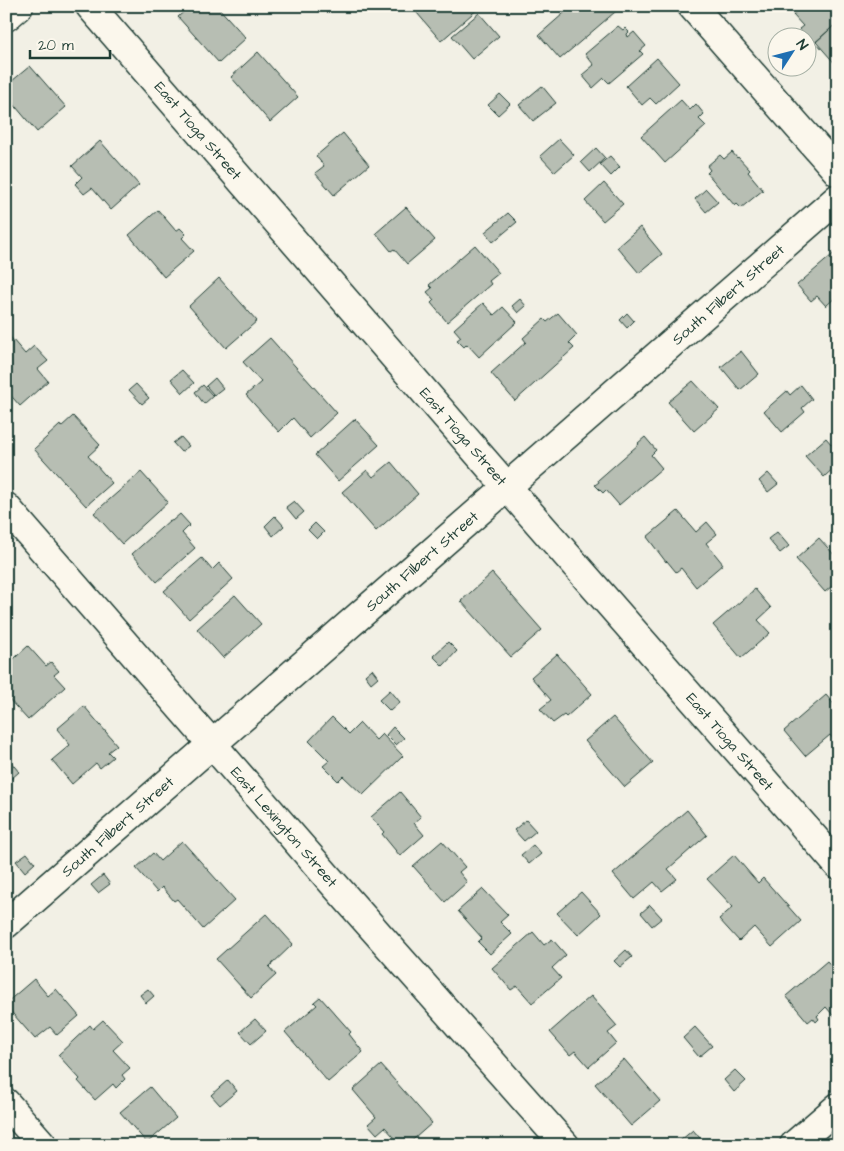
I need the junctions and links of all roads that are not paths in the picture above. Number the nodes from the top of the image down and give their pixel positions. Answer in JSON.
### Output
{"nodes":[{"id":1,"x":19,"y":6,"type":"edge"},
{"id":2,"x":90,"y":6,"type":"edge"},
{"id":3,"x":692,"y":6,"type":"edge"},
{"id":4,"x":6,"y":17,"type":"edge"},
{"id":5,"x":838,"y":172,"type":"edge"},
{"id":6,"x":838,"y":198,"type":"edge"},
{"id":7,"x":508,"y":488,"type":"junction"},
{"id":8,"x":6,"y":507,"type":"edge"},
{"id":9,"x":212,"y":743,"type":"junction"},
{"id":10,"x":838,"y":865,"type":"edge"},
{"id":11,"x":6,"y":924,"type":"edge"},
{"id":12,"x":6,"y":1103,"type":"edge"},
{"id":13,"x":838,"y":1107,"type":"edge"},
{"id":14,"x":44,"y":1145,"type":"edge"},
{"id":15,"x":565,"y":1145,"type":"edge"},
{"id":16,"x":794,"y":1145,"type":"edge"}],
"edges":[{"from":1,"to":4,"type":"street"},
{"from":2,"to":7,"type":"street","name":"East Tioga Street"},
{"from":3,"to":5,"type":"street"},
{"from":6,"to":7,"type":"street","name":"South Filbert Street"},
{"from":7,"to":9,"type":"street","name":"South Filbert Street"},
{"from":7,"to":10,"type":"street","name":"East Tioga Street"},
{"from":8,"to":9,"type":"street","name":"East Lexington Street"},
{"from":9,"to":11,"type":"street","name":"South Filbert Street"},
{"from":9,"to":15,"type":"street","name":"East Lexington Street"},
{"from":12,"to":14,"type":"street"},
{"from":13,"to":16,"type":"street"}]}
